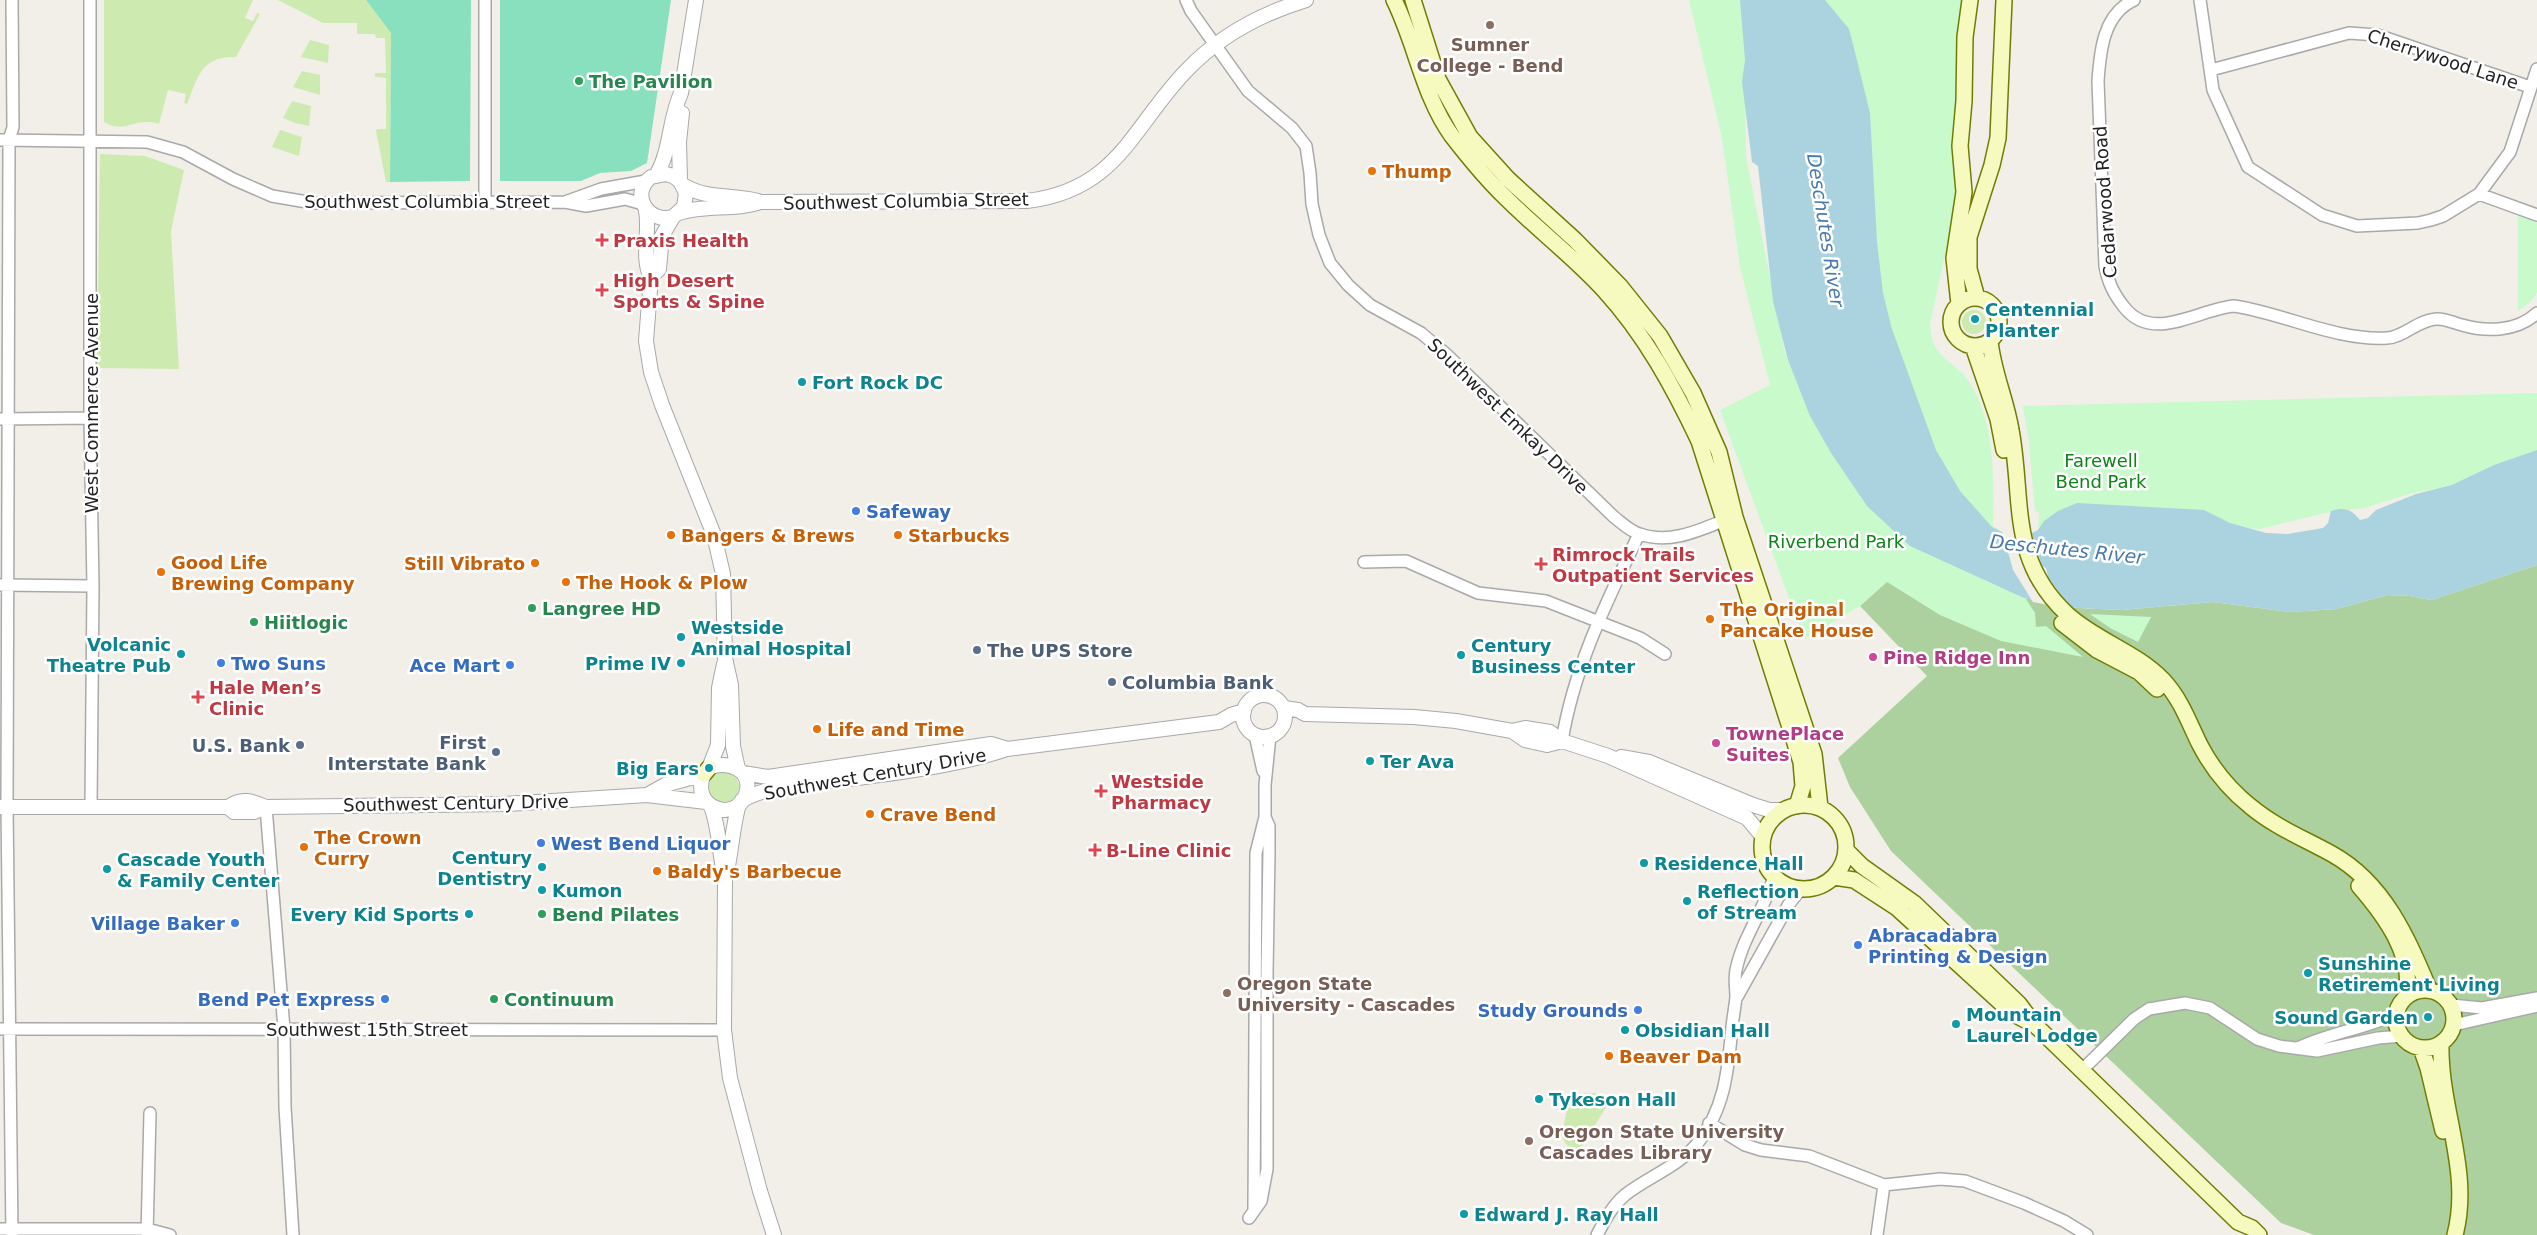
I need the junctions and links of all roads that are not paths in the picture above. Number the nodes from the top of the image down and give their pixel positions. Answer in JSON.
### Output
{"nodes":[{"id":1,"x":12,"y":0,"type":"edge"},
{"id":2,"x":90,"y":0,"type":"edge"},
{"id":3,"x":486,"y":0,"type":"edge"},
{"id":4,"x":696,"y":0,"type":"edge"},
{"id":5,"x":1186,"y":0,"type":"edge"},
{"id":6,"x":1306,"y":0,"type":"edge"},
{"id":7,"x":1394,"y":0,"type":"edge"},
{"id":8,"x":1413,"y":0,"type":"edge"},
{"id":9,"x":1970,"y":0,"type":"edge"},
{"id":10,"x":2004,"y":0,"type":"edge"},
{"id":11,"x":2134,"y":0,"type":"edge"},
{"id":12,"x":2200,"y":0,"type":"edge"},
{"id":13,"x":1214,"y":45,"type":"junction"},
{"id":14,"x":2537,"y":69,"type":"edge"},
{"id":15,"x":2211,"y":70,"type":"junction"},
{"id":16,"x":2530,"y":87,"type":"junction"},
{"id":17,"x":680,"y":93,"type":"junction"},
{"id":18,"x":5,"y":140,"type":"edge"},
{"id":19,"x":91,"y":141,"type":"junction"},
{"id":20,"x":652,"y":178,"type":"junction"},
{"id":21,"x":682,"y":183,"type":"junction"},
{"id":22,"x":2479,"y":194,"type":"junction"},
{"id":23,"x":485,"y":202,"type":"junction"},
{"id":24,"x":565,"y":202,"type":"junction"},
{"id":25,"x":761,"y":202,"type":"junction"},
{"id":26,"x":644,"y":207,"type":"junction"},
{"id":27,"x":676,"y":215,"type":"junction"},
{"id":28,"x":2537,"y":215,"type":"edge"},
{"id":29,"x":652,"y":277,"type":"junction"},
{"id":30,"x":1977,"y":298,"type":"junction"},
{"id":31,"x":1959,"y":304,"type":"junction"},
{"id":32,"x":2537,"y":313,"type":"edge"},
{"id":33,"x":1990,"y":341,"type":"junction"},
{"id":34,"x":1973,"y":346,"type":"junction"},
{"id":35,"x":90,"y":418,"type":"junction"},
{"id":36,"x":5,"y":419,"type":"edge"},
{"id":37,"x":2009,"y":444,"type":"junction"},
{"id":38,"x":1729,"y":519,"type":"junction"},
{"id":39,"x":1639,"y":534,"type":"junction"},
{"id":40,"x":1364,"y":562,"type":"dead end"},
{"id":41,"x":4,"y":584,"type":"edge"},
{"id":42,"x":93,"y":586,"type":"junction"},
{"id":43,"x":1599,"y":621,"type":"junction"},
{"id":44,"x":1665,"y":654,"type":"dead end"},
{"id":45,"x":725,"y":658,"type":"junction"},
{"id":46,"x":1244,"y":711,"type":"junction"},
{"id":47,"x":1284,"y":715,"type":"junction"},
{"id":48,"x":1219,"y":722,"type":"junction"},
{"id":49,"x":1258,"y":733,"type":"junction"},
{"id":50,"x":1562,"y":741,"type":"junction"},
{"id":51,"x":1007,"y":749,"type":"junction"},
{"id":52,"x":1608,"y":756,"type":"junction"},
{"id":53,"x":888,"y":759,"type":"junction"},
{"id":54,"x":707,"y":771,"type":"junction"},
{"id":55,"x":741,"y":771,"type":"junction"},
{"id":56,"x":839,"y":780,"type":"junction"},
{"id":57,"x":647,"y":795,"type":"junction"},
{"id":58,"x":741,"y":802,"type":"junction"},
{"id":59,"x":708,"y":804,"type":"junction"},
{"id":60,"x":4,"y":806,"type":"edge"},
{"id":61,"x":91,"y":806,"type":"junction"},
{"id":62,"x":1797,"y":806,"type":"junction"},
{"id":63,"x":266,"y":807,"type":"junction"},
{"id":64,"x":1820,"y":807,"type":"junction"},
{"id":65,"x":1780,"y":810,"type":"junction"},
{"id":66,"x":1763,"y":837,"type":"junction"},
{"id":67,"x":1847,"y":851,"type":"junction"},
{"id":68,"x":1774,"y":876,"type":"junction"},
{"id":69,"x":1834,"y":877,"type":"junction"},
{"id":70,"x":725,"y":878,"type":"junction"},
{"id":71,"x":1800,"y":889,"type":"junction"},
{"id":72,"x":2429,"y":989,"type":"junction"},
{"id":73,"x":2407,"y":995,"type":"junction"},
{"id":74,"x":1736,"y":998,"type":"junction"},
{"id":75,"x":2537,"y":998,"type":"edge"},
{"id":76,"x":2451,"y":1005,"type":"junction"},
{"id":77,"x":2537,"y":1006,"type":"edge"},
{"id":78,"x":2396,"y":1014,"type":"junction"},
{"id":79,"x":2034,"y":1024,"type":"junction"},
{"id":80,"x":2454,"y":1025,"type":"junction"},
{"id":81,"x":5,"y":1029,"type":"edge"},
{"id":82,"x":284,"y":1029,"type":"junction"},
{"id":83,"x":724,"y":1030,"type":"junction"},
{"id":84,"x":2402,"y":1036,"type":"junction"},
{"id":85,"x":2441,"y":1043,"type":"junction"},
{"id":86,"x":2298,"y":1048,"type":"junction"},
{"id":87,"x":2421,"y":1048,"type":"junction"},
{"id":88,"x":2081,"y":1071,"type":"junction"},
{"id":89,"x":150,"y":1113,"type":"dead end"},
{"id":90,"x":1709,"y":1123,"type":"junction"},
{"id":91,"x":1884,"y":1185,"type":"junction"},
{"id":92,"x":1251,"y":1214,"type":"dead end"},
{"id":93,"x":2240,"y":1229,"type":"edge"},
{"id":94,"x":8,"y":1231,"type":"edge"},
{"id":95,"x":147,"y":1232,"type":"edge"},
{"id":96,"x":170,"y":1235,"type":"edge"},
{"id":97,"x":293,"y":1235,"type":"edge"},
{"id":98,"x":774,"y":1235,"type":"edge"},
{"id":99,"x":1597,"y":1235,"type":"edge"},
{"id":100,"x":1876,"y":1235,"type":"edge"},
{"id":101,"x":2087,"y":1235,"type":"edge"},
{"id":102,"x":2259,"y":1235,"type":"edge"},
{"id":103,"x":2445,"y":1235,"type":"edge"},
{"id":104,"x":2455,"y":1235,"type":"edge"}],
"edges":[{"from":1,"to":18,"type":"street"},
{"from":2,"to":19,"type":"street","name":"West Commerce Avenue"},
{"from":3,"to":23,"type":"street"},
{"from":4,"to":17,"type":"street"},
{"from":5,"to":13,"type":"street","name":"Southwest Emkay Drive"},
{"from":6,"to":13,"type":"street","name":"Southwest Columbia Street"},
{"from":7,"to":38,"type":"main road"},
{"from":8,"to":38,"type":"main road"},
{"from":9,"to":31,"type":"main road"},
{"from":10,"to":30,"type":"main road"},
{"from":11,"to":32,"type":"street","name":"Cedarwood Road"},
{"from":12,"to":15,"type":"street"},
{"from":13,"to":25,"type":"street","name":"Southwest Columbia Street"},
{"from":13,"to":39,"type":"street","name":"Southwest Emkay Drive"},
{"from":14,"to":16,"type":"street"},
{"from":15,"to":16,"type":"street","name":"Cherrywood Lane"},
{"from":15,"to":22,"type":"street"},
{"from":16,"to":22,"type":"street"},
{"from":17,"to":20,"type":"street"},
{"from":17,"to":21,"type":"street"},
{"from":18,"to":19,"type":"street","name":"Southwest Columbia Street"},
{"from":18,"to":36,"type":"street"},
{"from":19,"to":23,"type":"street","name":"Southwest Columbia Street"},
{"from":19,"to":35,"type":"street","name":"West Commerce Avenue"},
{"from":20,"to":21,"type":"street"},
{"from":20,"to":24,"type":"street","name":"Southwest Columbia Street"},
{"from":20,"to":26,"type":"street"},
{"from":21,"to":25,"type":"street","name":"Southwest Columbia Street"},
{"from":21,"to":27,"type":"street"},
{"from":22,"to":28,"type":"street"},
{"from":23,"to":24,"type":"street","name":"Southwest Columbia Street"},
{"from":24,"to":26,"type":"street","name":"Southwest Columbia Street"},
{"from":25,"to":27,"type":"street","name":"Southwest Columbia Street"},
{"from":26,"to":27,"type":"street"},
{"from":26,"to":29,"type":"street"},
{"from":27,"to":29,"type":"street"},
{"from":29,"to":45,"type":"street"},
{"from":30,"to":31,"type":"main road"},
{"from":30,"to":33,"type":"main road"},
{"from":31,"to":34,"type":"main road"},
{"from":33,"to":34,"type":"main road"},
{"from":33,"to":37,"type":"main road"},
{"from":34,"to":37,"type":"main road"},
{"from":35,"to":36,"type":"street"},
{"from":35,"to":42,"type":"street","name":"West Commerce Avenue"},
{"from":36,"to":41,"type":"street"},
{"from":37,"to":72,"type":"main road"},
{"from":37,"to":73,"type":"main road"},
{"from":38,"to":39,"type":"street","name":"Southwest Emkay Drive"},
{"from":38,"to":62,"type":"main road"},
{"from":38,"to":64,"type":"main road"},
{"from":39,"to":43,"type":"street"},
{"from":40,"to":43,"type":"street"},
{"from":41,"to":42,"type":"street"},
{"from":41,"to":60,"type":"street"},
{"from":42,"to":61,"type":"street","name":"West Commerce Avenue"},
{"from":43,"to":44,"type":"street"},
{"from":43,"to":50,"type":"street"},
{"from":45,"to":54,"type":"street"},
{"from":45,"to":55,"type":"street"},
{"from":46,"to":47,"type":"street","name":"Southwest Century Drive"},
{"from":46,"to":48,"type":"street","name":"Southwest Century Drive"},
{"from":46,"to":49,"type":"street"},
{"from":47,"to":49,"type":"street"},
{"from":47,"to":50,"type":"street","name":"Southwest Century Drive"},
{"from":48,"to":49,"type":"street","name":"Southwest Century Drive"},
{"from":48,"to":51,"type":"street","name":"Southwest Century Drive"},
{"from":49,"to":92,"type":"street"},
{"from":50,"to":52,"type":"street","name":"Southwest Century Drive"},
{"from":51,"to":53,"type":"street","name":"Southwest Century Drive"},
{"from":51,"to":56,"type":"street","name":"Southwest Century Drive"},
{"from":52,"to":65,"type":"street","name":"Southwest Century Drive"},
{"from":52,"to":66,"type":"street","name":"Southwest Century Drive"},
{"from":53,"to":55,"type":"street","name":"Southwest Century Drive"},
{"from":53,"to":56,"type":"street"},
{"from":54,"to":55,"type":"street"},
{"from":54,"to":57,"type":"street","name":"Southwest Century Drive"},
{"from":54,"to":59,"type":"street"},
{"from":55,"to":58,"type":"street"},
{"from":56,"to":58,"type":"street","name":"Southwest Century Drive"},
{"from":57,"to":59,"type":"street","name":"Southwest Century Drive"},
{"from":57,"to":63,"type":"street","name":"Southwest Century Drive"},
{"from":58,"to":59,"type":"street"},
{"from":58,"to":70,"type":"street"},
{"from":59,"to":70,"type":"street"},
{"from":60,"to":61,"type":"street","name":"Southwest Century Drive"},
{"from":60,"to":81,"type":"street"},
{"from":61,"to":63,"type":"street","name":"Southwest Century Drive"},
{"from":62,"to":64,"type":"main road"},
{"from":62,"to":65,"type":"main road"},
{"from":63,"to":82,"type":"street"},
{"from":64,"to":67,"type":"main road"},
{"from":65,"to":66,"type":"main road"},
{"from":66,"to":68,"type":"main road"},
{"from":67,"to":69,"type":"main road"},
{"from":67,"to":79,"type":"main road"},
{"from":68,"to":71,"type":"main road"},
{"from":68,"to":74,"type":"street"},
{"from":69,"to":71,"type":"main road"},
{"from":69,"to":79,"type":"main road"},
{"from":70,"to":83,"type":"street"},
{"from":71,"to":74,"type":"street"},
{"from":72,"to":73,"type":"main road"},
{"from":72,"to":76,"type":"main road"},
{"from":73,"to":78,"type":"main road"},
{"from":74,"to":90,"type":"street"},
{"from":75,"to":76,"type":"street"},
{"from":76,"to":80,"type":"main road"},
{"from":77,"to":80,"type":"street"},
{"from":78,"to":84,"type":"main road"},
{"from":78,"to":86,"type":"street"},
{"from":79,"to":88,"type":"main road"},
{"from":80,"to":85,"type":"main road"},
{"from":81,"to":82,"type":"street","name":"Southwest 15th Street"},
{"from":81,"to":94,"type":"street"},
{"from":82,"to":83,"type":"street","name":"Southwest 15th Street"},
{"from":82,"to":97,"type":"street"},
{"from":83,"to":98,"type":"street"},
{"from":84,"to":86,"type":"street"},
{"from":84,"to":87,"type":"main road"},
{"from":85,"to":87,"type":"main road"},
{"from":85,"to":104,"type":"main road"},
{"from":86,"to":88,"type":"street"},
{"from":87,"to":103,"type":"main road"},
{"from":88,"to":93,"type":"main road"},
{"from":89,"to":95,"type":"street"},
{"from":90,"to":91,"type":"street"},
{"from":90,"to":99,"type":"street"},
{"from":91,"to":100,"type":"street"},
{"from":91,"to":101,"type":"street"},
{"from":93,"to":102,"type":"main road"},
{"from":94,"to":95,"type":"street"},
{"from":95,"to":96,"type":"street"}]}
